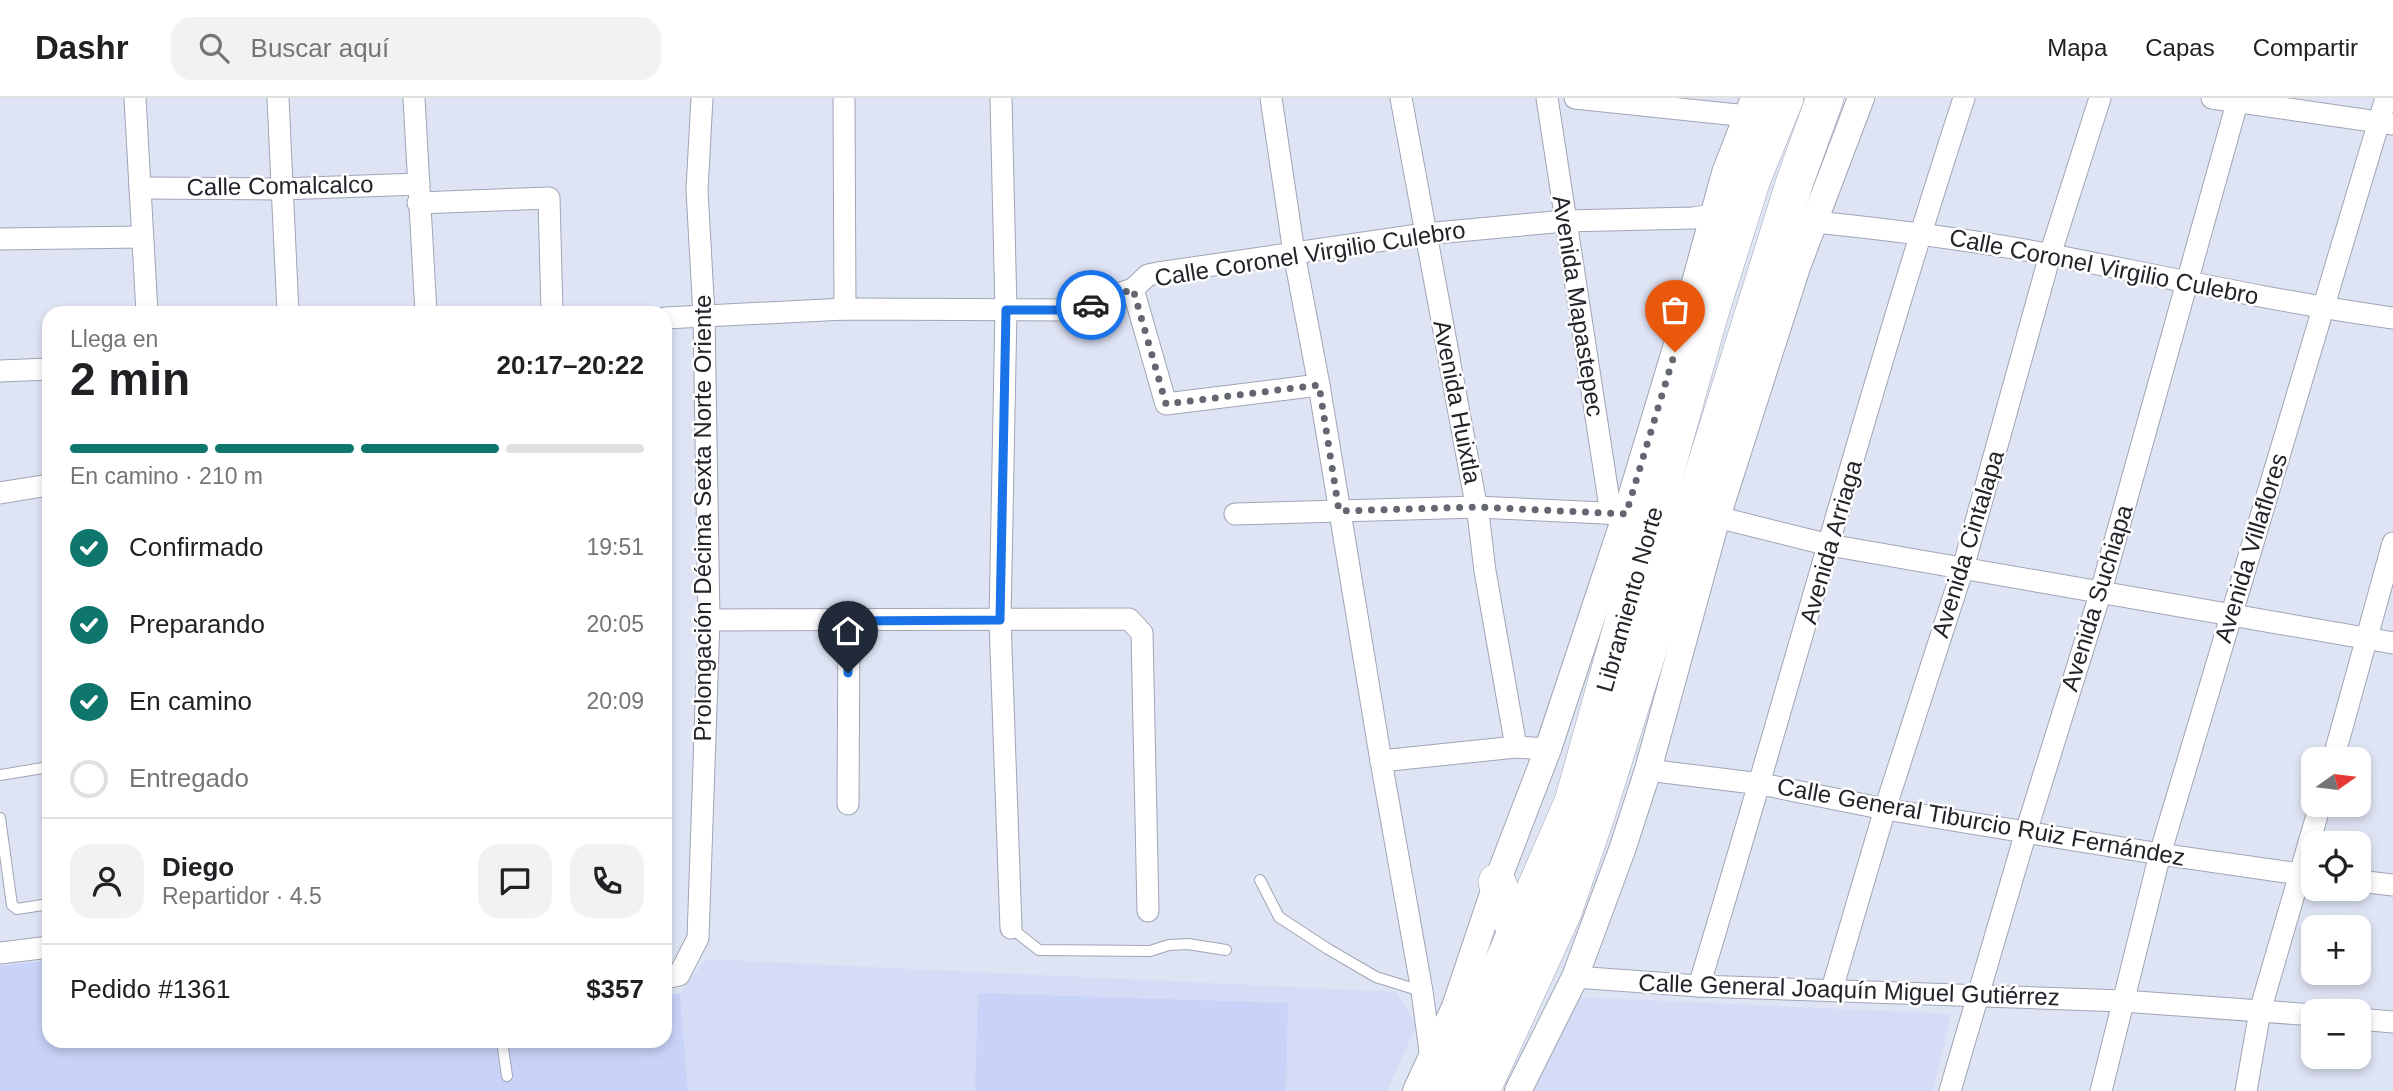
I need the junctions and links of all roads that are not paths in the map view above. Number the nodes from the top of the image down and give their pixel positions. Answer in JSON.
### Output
{"nodes":[{"id":1,"x":135,"y":98,"type":"edge"},
{"id":2,"x":278,"y":98,"type":"edge"},
{"id":3,"x":414,"y":98,"type":"edge"},
{"id":4,"x":702,"y":98,"type":"edge"},
{"id":5,"x":844,"y":98,"type":"edge"},
{"id":6,"x":1001,"y":98,"type":"edge"},
{"id":7,"x":1271,"y":98,"type":"edge"},
{"id":8,"x":1401,"y":98,"type":"edge"},
{"id":9,"x":1547,"y":98,"type":"edge"},
{"id":10,"x":1575,"y":98,"type":"edge"},
{"id":11,"x":1785,"y":98,"type":"edge"},
{"id":12,"x":1825,"y":98,"type":"edge"},
{"id":13,"x":1861,"y":98,"type":"edge"},
{"id":14,"x":1964,"y":98,"type":"edge"},
{"id":15,"x":2100,"y":98,"type":"edge"},
{"id":16,"x":2212,"y":98,"type":"edge"},
{"id":17,"x":2386,"y":98,"type":"edge"},
{"id":18,"x":2237,"y":103,"type":"junction"},
{"id":19,"x":2274,"y":103,"type":"edge"},
{"id":20,"x":1751,"y":107,"type":"edge"},
{"id":21,"x":2387,"y":122,"type":"edge"},
{"id":22,"x":140,"y":188,"type":"junction"},
{"id":23,"x":281,"y":189,"type":"junction"},
{"id":24,"x":419,"y":193,"type":"junction"},
{"id":25,"x":1713,"y":215,"type":"junction"},
{"id":26,"x":1565,"y":221,"type":"junction"},
{"id":27,"x":1815,"y":222,"type":"junction"},
{"id":28,"x":1920,"y":233,"type":"junction"},
{"id":29,"x":1425,"y":234,"type":"junction"},
{"id":30,"x":141,"y":237,"type":"junction"},
{"id":31,"x":0,"y":239,"type":"edge"},
{"id":32,"x":1294,"y":253,"type":"junction"},
{"id":33,"x":2050,"y":255,"type":"junction"},
{"id":34,"x":2187,"y":283,"type":"junction"},
{"id":35,"x":1133,"y":289,"type":"junction"},
{"id":36,"x":146,"y":306,"type":"edge"},
{"id":37,"x":288,"y":306,"type":"edge"},
{"id":38,"x":426,"y":306,"type":"edge"},
{"id":39,"x":552,"y":306,"type":"edge"},
{"id":40,"x":2323,"y":308,"type":"junction"},
{"id":41,"x":845,"y":309,"type":"junction"},
{"id":42,"x":1006,"y":310,"type":"junction"},
{"id":43,"x":704,"y":316,"type":"junction"},
{"id":44,"x":672,"y":318,"type":"edge"},
{"id":45,"x":2393,"y":318,"type":"edge"},
{"id":46,"x":1741,"y":354,"type":"junction"},
{"id":47,"x":1697,"y":361,"type":"junction"},
{"id":48,"x":42,"y":369,"type":"edge"},
{"id":49,"x":0,"y":370,"type":"edge"},
{"id":50,"x":1319,"y":385,"type":"junction"},
{"id":51,"x":1662,"y":396,"type":"junction"},
{"id":52,"x":1735,"y":464,"type":"junction"},
{"id":53,"x":42,"y":486,"type":"edge"},
{"id":54,"x":0,"y":493,"type":"edge"},
{"id":55,"x":1477,"y":507,"type":"junction"},
{"id":56,"x":1339,"y":511,"type":"junction"},
{"id":57,"x":1236,"y":514,"type":"dead end"},
{"id":58,"x":1619,"y":514,"type":"junction"},
{"id":59,"x":1717,"y":517,"type":"junction"},
{"id":60,"x":2393,"y":543,"type":"edge"},
{"id":61,"x":1829,"y":545,"type":"junction"},
{"id":62,"x":1963,"y":568,"type":"junction"},
{"id":63,"x":2101,"y":591,"type":"junction"},
{"id":64,"x":2233,"y":614,"type":"junction"},
{"id":65,"x":709,"y":620,"type":"junction"},
{"id":66,"x":1000,"y":620,"type":"junction"},
{"id":67,"x":849,"y":621,"type":"junction"},
{"id":68,"x":2368,"y":639,"type":"junction"},
{"id":69,"x":2393,"y":643,"type":"edge"},
{"id":70,"x":1516,"y":747,"type":"junction"},
{"id":71,"x":2337,"y":747,"type":"edge"},
{"id":72,"x":1548,"y":749,"type":"junction"},
{"id":73,"x":1381,"y":761,"type":"junction"},
{"id":74,"x":42,"y":768,"type":"edge"},
{"id":75,"x":1648,"y":770,"type":"junction"},
{"id":76,"x":0,"y":775,"type":"edge"},
{"id":77,"x":1761,"y":784,"type":"junction"},
{"id":78,"x":848,"y":804,"type":"dead end"},
{"id":79,"x":1885,"y":809,"type":"junction"},
{"id":80,"x":0,"y":817,"type":"edge"},
{"id":81,"x":2026,"y":832,"type":"junction"},
{"id":82,"x":2160,"y":854,"type":"junction"},
{"id":83,"x":2301,"y":874,"type":"edge"},
{"id":84,"x":1260,"y":880,"type":"dead end"},
{"id":85,"x":1497,"y":882,"type":"junction"},
{"id":86,"x":2371,"y":882,"type":"edge"},
{"id":87,"x":2393,"y":885,"type":"edge"},
{"id":88,"x":2301,"y":892,"type":"edge"},
{"id":89,"x":42,"y":905,"type":"edge"},
{"id":90,"x":1148,"y":911,"type":"dead end"},
{"id":91,"x":1011,"y":928,"type":"joint"},
{"id":92,"x":1516,"y":932,"type":"junction"},
{"id":93,"x":42,"y":948,"type":"edge"},
{"id":94,"x":1226,"y":950,"type":"dead end"},
{"id":95,"x":0,"y":953,"type":"edge"},
{"id":96,"x":672,"y":976,"type":"edge"},
{"id":97,"x":1575,"y":977,"type":"junction"},
{"id":98,"x":1699,"y":986,"type":"junction"},
{"id":99,"x":1832,"y":989,"type":"junction"},
{"id":100,"x":1422,"y":991,"type":"junction"},
{"id":101,"x":1979,"y":996,"type":"junction"},
{"id":102,"x":2123,"y":1001,"type":"junction"},
{"id":103,"x":2260,"y":1011,"type":"junction"},
{"id":104,"x":2301,"y":1015,"type":"edge"},
{"id":105,"x":2371,"y":1020,"type":"edge"},
{"id":106,"x":2393,"y":1022,"type":"edge"},
{"id":107,"x":503,"y":1048,"type":"edge"},
{"id":108,"x":1437,"y":1075,"type":"edge"},
{"id":109,"x":507,"y":1076,"type":"dead end"},
{"id":110,"x":1416,"y":1091,"type":"edge"},
{"id":111,"x":1481,"y":1091,"type":"edge"},
{"id":112,"x":1518,"y":1091,"type":"edge"},
{"id":113,"x":1950,"y":1091,"type":"edge"},
{"id":114,"x":2101,"y":1091,"type":"edge"},
{"id":115,"x":2246,"y":1091,"type":"edge"}],
"edges":[{"from":1,"to":22,"type":"street"},
{"from":2,"to":23,"type":"street"},
{"from":3,"to":24,"type":"street"},
{"from":4,"to":43,"type":"street","name":"Prolongación Décima Sexta Norte Oriente"},
{"from":5,"to":41,"type":"street"},
{"from":6,"to":42,"type":"street"},
{"from":7,"to":32,"type":"street"},
{"from":8,"to":29,"type":"street","name":"Avenida Huixtla"},
{"from":9,"to":26,"type":"street","name":"Avenida Mapastepec"},
{"from":10,"to":20,"type":"street"},
{"from":11,"to":47,"type":"highway","name":"Libramiento Norte"},
{"from":12,"to":46,"type":"highway","name":"Libramiento Norte"},
{"from":13,"to":27,"type":"street"},
{"from":14,"to":28,"type":"street","name":"Avenida Arriaga"},
{"from":15,"to":33,"type":"street","name":"Avenida Cintalapa"},
{"from":16,"to":18,"type":"street"},
{"from":17,"to":21,"type":"street","name":"Avenida Villaflores"},
{"from":18,"to":19,"type":"street"},
{"from":18,"to":34,"type":"street","name":"Avenida Suchiapa"},
{"from":19,"to":21,"type":"street"},
{"from":20,"to":25,"type":"street","name":"Libramiento Norte"},
{"from":21,"to":40,"type":"street","name":"Avenida Villaflores"},
{"from":22,"to":23,"type":"street","name":"Calle Comalcalco"},
{"from":22,"to":30,"type":"street"},
{"from":23,"to":24,"type":"street","name":"Calle Comalcalco"},
{"from":23,"to":37,"type":"street"},
{"from":24,"to":38,"type":"street"},
{"from":24,"to":39,"type":"street","name":"Calle Comalcalco"},
{"from":25,"to":26,"type":"street","name":"Calle Coronel Virgilio Culebro"},
{"from":25,"to":51,"type":"street","name":"Libramiento Norte"},
{"from":26,"to":29,"type":"street","name":"Calle Coronel Virgilio Culebro"},
{"from":26,"to":58,"type":"street","name":"Avenida Mapastepec"},
{"from":27,"to":28,"type":"street","name":"Calle Coronel Virgilio Culebro"},
{"from":27,"to":52,"type":"street"},
{"from":28,"to":33,"type":"street","name":"Calle Coronel Virgilio Culebro"},
{"from":28,"to":61,"type":"street","name":"Avenida Arriaga"},
{"from":29,"to":32,"type":"street","name":"Calle Coronel Virgilio Culebro"},
{"from":29,"to":55,"type":"street","name":"Avenida Huixtla"},
{"from":30,"to":31,"type":"street"},
{"from":30,"to":36,"type":"street"},
{"from":32,"to":35,"type":"street","name":"Calle Coronel Virgilio Culebro"},
{"from":32,"to":50,"type":"street"},
{"from":33,"to":34,"type":"street","name":"Calle Coronel Virgilio Culebro"},
{"from":33,"to":62,"type":"street","name":"Avenida Cintalapa"},
{"from":34,"to":40,"type":"street","name":"Calle Coronel Virgilio Culebro"},
{"from":34,"to":63,"type":"street","name":"Avenida Suchiapa"},
{"from":35,"to":42,"type":"street","name":"Calle Coronel Virgilio Culebro"},
{"from":35,"to":50,"type":"street"},
{"from":40,"to":45,"type":"street","name":"Calle Coronel Virgilio Culebro"},
{"from":40,"to":64,"type":"street","name":"Avenida Villaflores"},
{"from":41,"to":42,"type":"street","name":"Calle Coronel Virgilio Culebro"},
{"from":41,"to":43,"type":"street","name":"Calle Coronel Virgilio Culebro"},
{"from":42,"to":66,"type":"street"},
{"from":43,"to":44,"type":"street"},
{"from":43,"to":65,"type":"street","name":"Prolongación Décima Sexta Norte Oriente"},
{"from":46,"to":52,"type":"highway"},
{"from":46,"to":111,"type":"highway","name":"Libramiento Norte"},
{"from":47,"to":51,"type":"highway"},
{"from":47,"to":92,"type":"highway","name":"Libramiento Norte"},
{"from":48,"to":49,"type":"street"},
{"from":50,"to":56,"type":"street"},
{"from":51,"to":58,"type":"street","name":"Libramiento Norte"},
{"from":52,"to":59,"type":"street"},
{"from":53,"to":54,"type":"street"},
{"from":55,"to":56,"type":"street"},
{"from":55,"to":58,"type":"street"},
{"from":55,"to":70,"type":"street","name":"Avenida Huixtla"},
{"from":56,"to":57,"type":"street"},
{"from":56,"to":73,"type":"street"},
{"from":58,"to":72,"type":"street","name":"Libramiento Norte"},
{"from":59,"to":61,"type":"street"},
{"from":59,"to":75,"type":"street"},
{"from":60,"to":68,"type":"street"},
{"from":61,"to":62,"type":"street"},
{"from":61,"to":77,"type":"street","name":"Avenida Arriaga"},
{"from":62,"to":63,"type":"street"},
{"from":62,"to":79,"type":"street","name":"Avenida Cintalapa"},
{"from":63,"to":64,"type":"street"},
{"from":63,"to":81,"type":"street","name":"Avenida Suchiapa"},
{"from":64,"to":68,"type":"street"},
{"from":64,"to":82,"type":"street","name":"Avenida Villaflores"},
{"from":65,"to":67,"type":"street"},
{"from":65,"to":96,"type":"street","name":"Prolongación Décima Sexta Norte Oriente"},
{"from":66,"to":67,"type":"street"},
{"from":66,"to":90,"type":"street"},
{"from":66,"to":91,"type":"street"},
{"from":67,"to":78,"type":"street"},
{"from":68,"to":69,"type":"street"},
{"from":68,"to":71,"type":"street"},
{"from":70,"to":72,"type":"street"},
{"from":70,"to":73,"type":"street"},
{"from":72,"to":85,"type":"street","name":"Libramiento Norte"},
{"from":73,"to":100,"type":"street"},
{"from":74,"to":76,"type":"lane"},
{"from":75,"to":77,"type":"street","name":"Calle General Tiburcio Ruiz Fernández"},
{"from":75,"to":97,"type":"street"},
{"from":77,"to":79,"type":"street","name":"Calle General Tiburcio Ruiz Fernández"},
{"from":77,"to":98,"type":"street","name":"Avenida Arriaga"},
{"from":79,"to":81,"type":"street","name":"Calle General Tiburcio Ruiz Fernández"},
{"from":79,"to":99,"type":"street","name":"Avenida Cintalapa"},
{"from":80,"to":89,"type":"lane"},
{"from":81,"to":82,"type":"street","name":"Calle General Tiburcio Ruiz Fernández"},
{"from":81,"to":101,"type":"street","name":"Avenida Suchiapa"},
{"from":82,"to":83,"type":"street","name":"Calle General Tiburcio Ruiz Fernández"},
{"from":82,"to":102,"type":"street","name":"Avenida Villaflores"},
{"from":84,"to":100,"type":"lane"},
{"from":85,"to":92,"type":"highway"},
{"from":85,"to":108,"type":"street","name":"Libramiento Norte"},
{"from":86,"to":87,"type":"street"},
{"from":88,"to":103,"type":"street"},
{"from":91,"to":94,"type":"lane"},
{"from":92,"to":108,"type":"highway","name":"Libramiento Norte"},
{"from":93,"to":95,"type":"street"},
{"from":97,"to":98,"type":"street","name":"Calle General Joaquín Miguel Gutiérrez"},
{"from":97,"to":112,"type":"street"},
{"from":98,"to":99,"type":"street","name":"Calle General Joaquín Miguel Gutiérrez"},
{"from":99,"to":101,"type":"street","name":"Calle General Joaquín Miguel Gutiérrez"},
{"from":100,"to":108,"type":"street"},
{"from":101,"to":102,"type":"street","name":"Calle General Joaquín Miguel Gutiérrez"},
{"from":101,"to":113,"type":"street","name":"Avenida Suchiapa"},
{"from":102,"to":103,"type":"street","name":"Calle General Joaquín Miguel Gutiérrez"},
{"from":102,"to":114,"type":"street","name":"Avenida Villaflores"},
{"from":103,"to":104,"type":"street","name":"Calle General Joaquín Miguel Gutiérrez"},
{"from":103,"to":115,"type":"street"},
{"from":105,"to":106,"type":"street"},
{"from":107,"to":109,"type":"lane"},
{"from":108,"to":110,"type":"street","name":"Libramiento Norte"}]}
